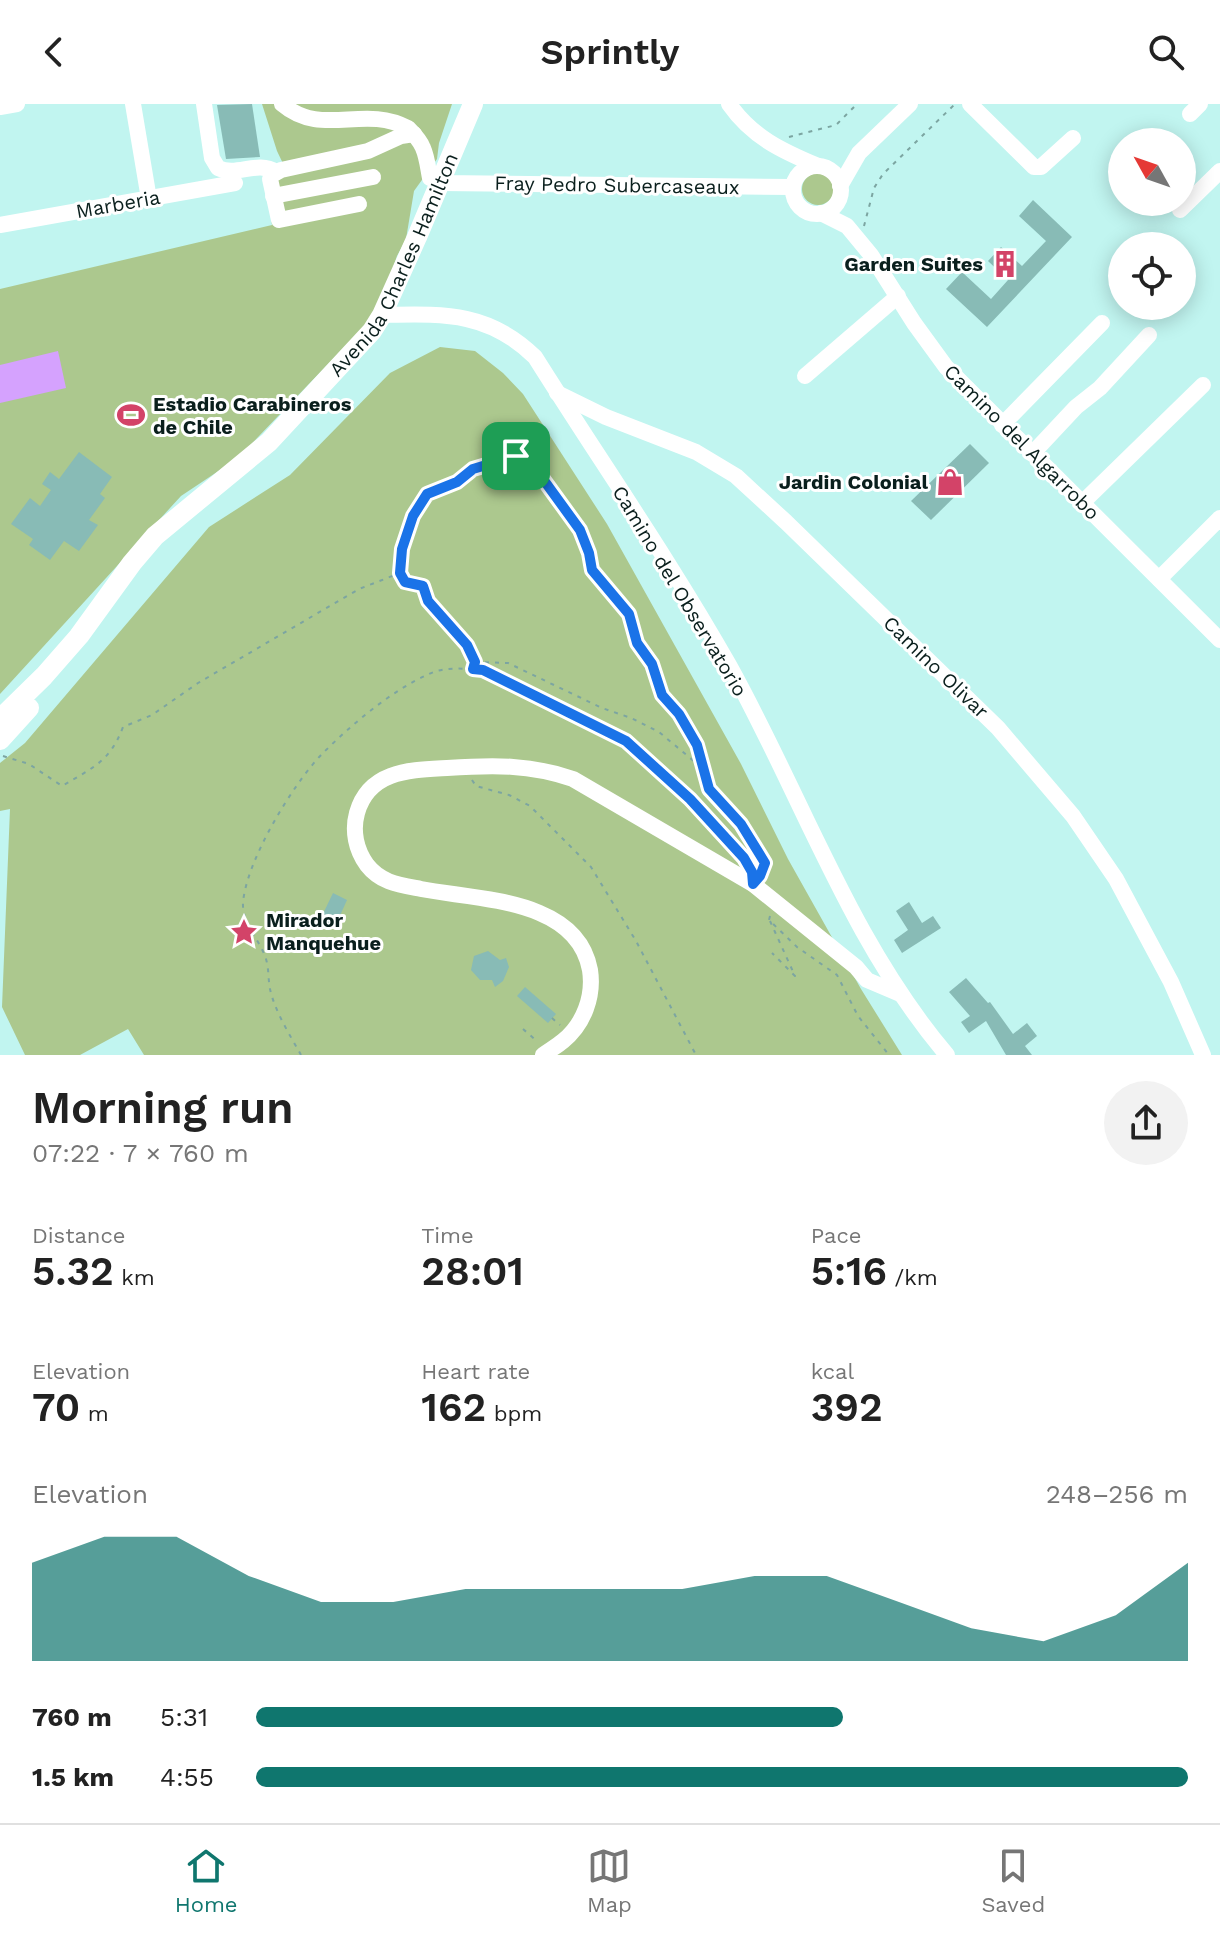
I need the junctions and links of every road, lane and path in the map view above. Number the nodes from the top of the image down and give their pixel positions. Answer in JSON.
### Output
{"nodes":[{"id":1,"x":17,"y":104,"type":"edge"},
{"id":2,"x":133,"y":104,"type":"edge"},
{"id":3,"x":204,"y":104,"type":"edge"},
{"id":4,"x":282,"y":104,"type":"edge"},
{"id":5,"x":471,"y":104,"type":"edge"},
{"id":6,"x":729,"y":104,"type":"edge"},
{"id":7,"x":857,"y":104,"type":"edge"},
{"id":8,"x":910,"y":104,"type":"edge"},
{"id":9,"x":955,"y":104,"type":"edge"},
{"id":10,"x":970,"y":104,"type":"edge"},
{"id":11,"x":0,"y":107,"type":"edge"},
{"id":12,"x":414,"y":134,"type":"junction"},
{"id":13,"x":1073,"y":138,"type":"dead end"},
{"id":14,"x":774,"y":147,"type":"junction"},
{"id":15,"x":859,"y":153,"type":"junction"},
{"id":16,"x":822,"y":167,"type":"junction"},
{"id":17,"x":1220,"y":171,"type":"edge"},
{"id":18,"x":276,"y":172,"type":"junction"},
{"id":19,"x":373,"y":177,"type":"dead end"},
{"id":20,"x":795,"y":182,"type":"junction"},
{"id":21,"x":235,"y":183,"type":"dead end"},
{"id":22,"x":441,"y":183,"type":"junction"},
{"id":23,"x":840,"y":191,"type":"junction"},
{"id":24,"x":1196,"y":194,"type":"edge"},
{"id":25,"x":273,"y":196,"type":"junction"},
{"id":26,"x":149,"y":199,"type":"junction"},
{"id":27,"x":359,"y":204,"type":"dead end"},
{"id":28,"x":821,"y":213,"type":"junction"},
{"id":29,"x":0,"y":225,"type":"edge"},
{"id":30,"x":847,"y":226,"type":"junction"},
{"id":31,"x":861,"y":243,"type":"junction"},
{"id":32,"x":898,"y":296,"type":"junction"},
{"id":33,"x":382,"y":315,"type":"junction"},
{"id":34,"x":1102,"y":323,"type":"dead end"},
{"id":35,"x":1149,"y":335,"type":"dead end"},
{"id":36,"x":805,"y":376,"type":"dead end"},
{"id":37,"x":1203,"y":385,"type":"dead end"},
{"id":38,"x":557,"y":393,"type":"junction"},
{"id":39,"x":1002,"y":425,"type":"junction"},
{"id":40,"x":1032,"y":454,"type":"junction"},
{"id":41,"x":1082,"y":503,"type":"junction"},
{"id":42,"x":1220,"y":518,"type":"edge"},
{"id":43,"x":400,"y":573,"type":"junction"},
{"id":44,"x":1159,"y":579,"type":"junction"},
{"id":45,"x":79,"y":636,"type":"junction"},
{"id":46,"x":1220,"y":640,"type":"edge"},
{"id":47,"x":475,"y":662,"type":"junction"},
{"id":48,"x":473,"y":669,"type":"junction"},
{"id":49,"x":0,"y":719,"type":"edge"},
{"id":50,"x":1,"y":747,"type":"edge"},
{"id":51,"x":465,"y":766,"type":"junction"},
{"id":52,"x":702,"y":767,"type":"junction"},
{"id":53,"x":753,"y":884,"type":"junction"},
{"id":54,"x":772,"y":953,"type":"dead end"},
{"id":55,"x":900,"y":994,"type":"junction"},
{"id":56,"x":523,"y":1029,"type":"dead end"},
{"id":57,"x":546,"y":1053,"type":"edge"},
{"id":58,"x":301,"y":1055,"type":"edge"},
{"id":59,"x":696,"y":1055,"type":"edge"},
{"id":60,"x":889,"y":1055,"type":"edge"},
{"id":61,"x":947,"y":1055,"type":"edge"},
{"id":62,"x":1203,"y":1055,"type":"edge"}],
"edges":[{"from":1,"to":11,"type":"street"},
{"from":2,"to":26,"type":"street"},
{"from":3,"to":18,"type":"street"},
{"from":4,"to":12,"type":"street"},
{"from":5,"to":22,"type":"main road","name":"Avenida Charles Hamilton"},
{"from":6,"to":14,"type":"street"},
{"from":7,"to":14,"type":"path"},
{"from":8,"to":15,"type":"street"},
{"from":9,"to":31,"type":"path"},
{"from":10,"to":13,"type":"street"},
{"from":12,"to":18,"type":"street"},
{"from":12,"to":22,"type":"street"},
{"from":14,"to":16,"type":"street"},
{"from":14,"to":20,"type":"street"},
{"from":15,"to":16,"type":"street"},
{"from":15,"to":23,"type":"street"},
{"from":16,"to":20,"type":"street"},
{"from":16,"to":23,"type":"street"},
{"from":17,"to":24,"type":"street"},
{"from":18,"to":25,"type":"street"},
{"from":19,"to":25,"type":"street"},
{"from":20,"to":22,"type":"street","name":"Fray Pedro Subercaseaux"},
{"from":20,"to":28,"type":"street"},
{"from":21,"to":26,"type":"street","name":"Marberia"},
{"from":22,"to":33,"type":"main road","name":"Avenida Charles Hamilton"},
{"from":23,"to":28,"type":"street"},
{"from":23,"to":30,"type":"street","name":"Camino del Algarrobo"},
{"from":25,"to":27,"type":"street"},
{"from":26,"to":29,"type":"street","name":"Marberia"},
{"from":28,"to":30,"type":"street","name":"Camino del Algarrobo"},
{"from":30,"to":31,"type":"street","name":"Camino del Algarrobo"},
{"from":31,"to":32,"type":"street","name":"Camino del Algarrobo"},
{"from":32,"to":36,"type":"street"},
{"from":32,"to":39,"type":"street","name":"Camino del Algarrobo"},
{"from":33,"to":38,"type":"street","name":"Camino del Observatorio"},
{"from":33,"to":45,"type":"main road","name":"Avenida Charles Hamilton"},
{"from":34,"to":39,"type":"street"},
{"from":35,"to":40,"type":"street"},
{"from":37,"to":41,"type":"street"},
{"from":38,"to":55,"type":"street","name":"Camino del Observatorio"},
{"from":38,"to":62,"type":"street","name":"Camino Olivar"},
{"from":39,"to":40,"type":"street","name":"Camino del Algarrobo"},
{"from":40,"to":41,"type":"street","name":"Camino del Algarrobo"},
{"from":41,"to":44,"type":"street","name":"Camino del Algarrobo"},
{"from":42,"to":44,"type":"street"},
{"from":43,"to":47,"type":"path"},
{"from":43,"to":50,"type":"path"},
{"from":43,"to":52,"type":"path"},
{"from":44,"to":46,"type":"street","name":"Camino del Algarrobo"},
{"from":45,"to":49,"type":"main road","name":"Avenida Charles Hamilton"},
{"from":45,"to":50,"type":"main road","name":"Avenida Charles Hamilton"},
{"from":47,"to":48,"type":"path"},
{"from":47,"to":52,"type":"path"},
{"from":48,"to":53,"type":"path"},
{"from":48,"to":58,"type":"path"},
{"from":51,"to":53,"type":"street"},
{"from":51,"to":57,"type":"street"},
{"from":51,"to":59,"type":"path"},
{"from":52,"to":53,"type":"path"},
{"from":53,"to":55,"type":"street"},
{"from":54,"to":60,"type":"path"},
{"from":55,"to":61,"type":"street","name":"Camino del Observatorio"},
{"from":56,"to":57,"type":"path"}]}
